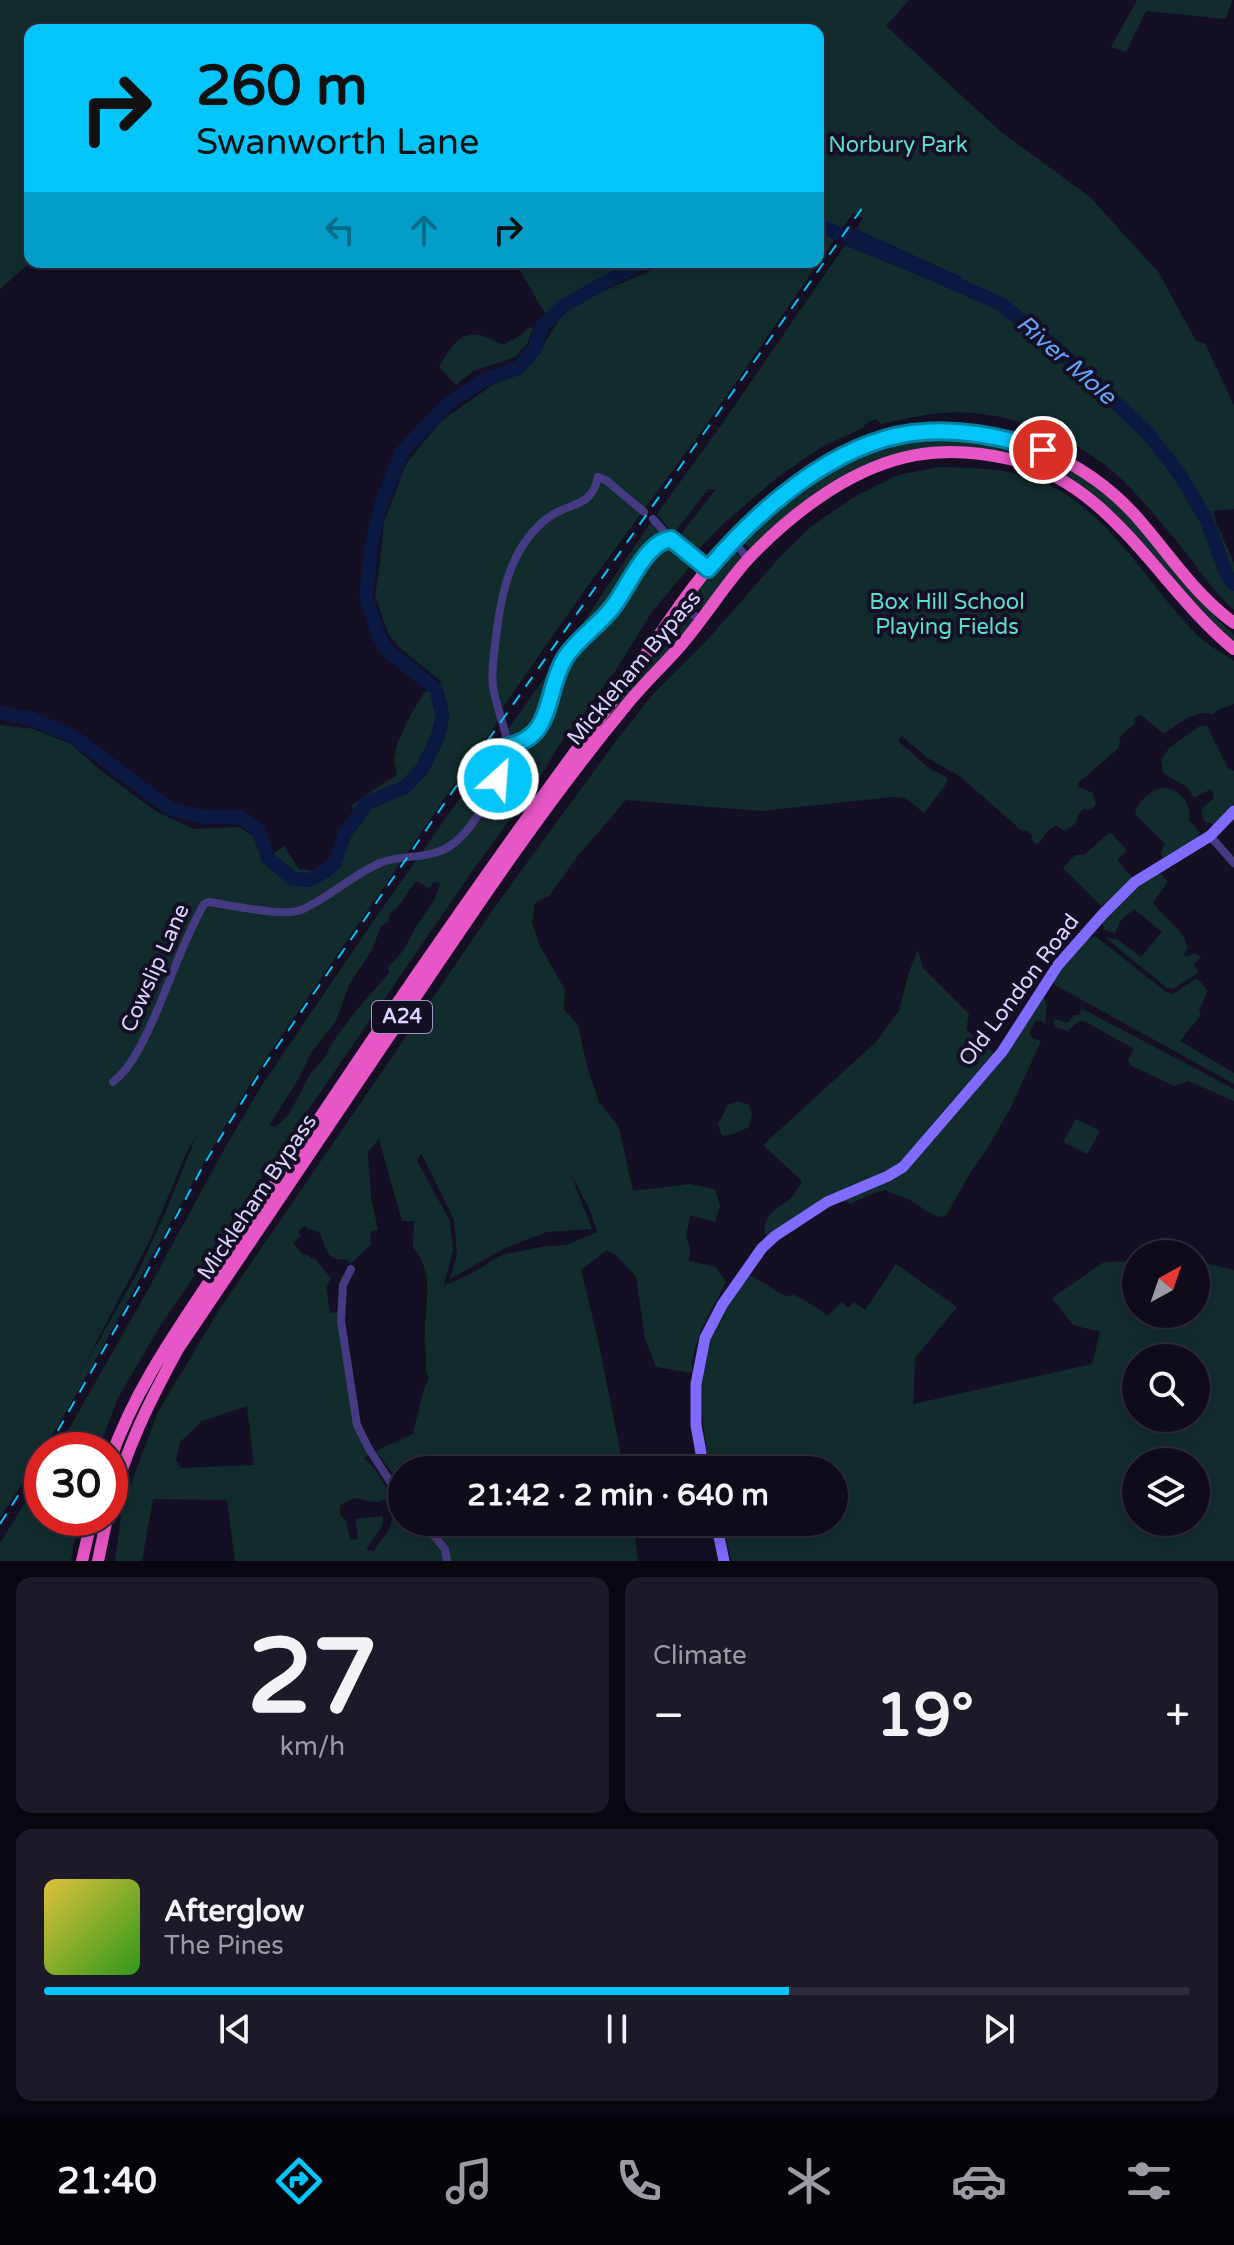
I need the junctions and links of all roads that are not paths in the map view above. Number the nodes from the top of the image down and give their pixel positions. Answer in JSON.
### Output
{"nodes":[{"id":1,"x":644,"y":512,"type":"dead end"},
{"id":2,"x":653,"y":519,"type":"dead end"},
{"id":3,"x":671,"y":539,"type":"junction"},
{"id":4,"x":729,"y":544,"type":"junction"},
{"id":5,"x":748,"y":560,"type":"junction"},
{"id":6,"x":708,"y":569,"type":"junction"},
{"id":7,"x":682,"y":602,"type":"junction"},
{"id":8,"x":702,"y":619,"type":"junction"},
{"id":9,"x":1234,"y":623,"type":"edge"},
{"id":10,"x":1234,"y":649,"type":"edge"},
{"id":11,"x":508,"y":746,"type":"junction"},
{"id":12,"x":1234,"y":811,"type":"edge"},
{"id":13,"x":1210,"y":836,"type":"junction"},
{"id":14,"x":1234,"y":863,"type":"edge"},
{"id":15,"x":113,"y":1082,"type":"dead end"},
{"id":16,"x":351,"y":1269,"type":"dead end"},
{"id":17,"x":121,"y":1432,"type":"edge"},
{"id":18,"x":128,"y":1450,"type":"edge"},
{"id":19,"x":702,"y":1456,"type":"edge"},
{"id":20,"x":388,"y":1478,"type":"edge"},
{"id":21,"x":88,"y":1536,"type":"edge"},
{"id":22,"x":103,"y":1536,"type":"edge"},
{"id":23,"x":434,"y":1536,"type":"edge"},
{"id":24,"x":719,"y":1536,"type":"edge"},
{"id":25,"x":82,"y":1561,"type":"edge"},
{"id":26,"x":98,"y":1561,"type":"edge"},
{"id":27,"x":447,"y":1561,"type":"edge"},
{"id":28,"x":724,"y":1561,"type":"edge"}],
"edges":[{"from":1,"to":11,"type":"street"},
{"from":2,"to":3,"type":"street"},
{"from":3,"to":6,"type":"street"},
{"from":3,"to":11,"type":"street"},
{"from":4,"to":5,"type":"street"},
{"from":4,"to":6,"type":"highway","name":"Mickleham Bypass","number":"A24"},
{"from":4,"to":9,"type":"highway","name":"Mickleham Bypass","number":"A24"},
{"from":5,"to":8,"type":"highway","name":"Mickleham Bypass","number":"A24"},
{"from":5,"to":10,"type":"highway","name":"Mickleham Bypass","number":"A24"},
{"from":6,"to":7,"type":"highway","name":"Mickleham Bypass","number":"A24"},
{"from":7,"to":8,"type":"street"},
{"from":7,"to":17,"type":"highway","name":"Mickleham Bypass","number":"A24"},
{"from":8,"to":18,"type":"highway","name":"Mickleham Bypass","number":"A24"},
{"from":11,"to":15,"type":"street","name":"Cowslip Lane"},
{"from":12,"to":13,"type":"main road","name":"Old London Road"},
{"from":13,"to":14,"type":"street"},
{"from":13,"to":19,"type":"main road","name":"Old London Road"},
{"from":16,"to":20,"type":"street"},
{"from":21,"to":25,"type":"highway"},
{"from":22,"to":26,"type":"highway"},
{"from":23,"to":27,"type":"street"},
{"from":24,"to":28,"type":"main road"}]}
